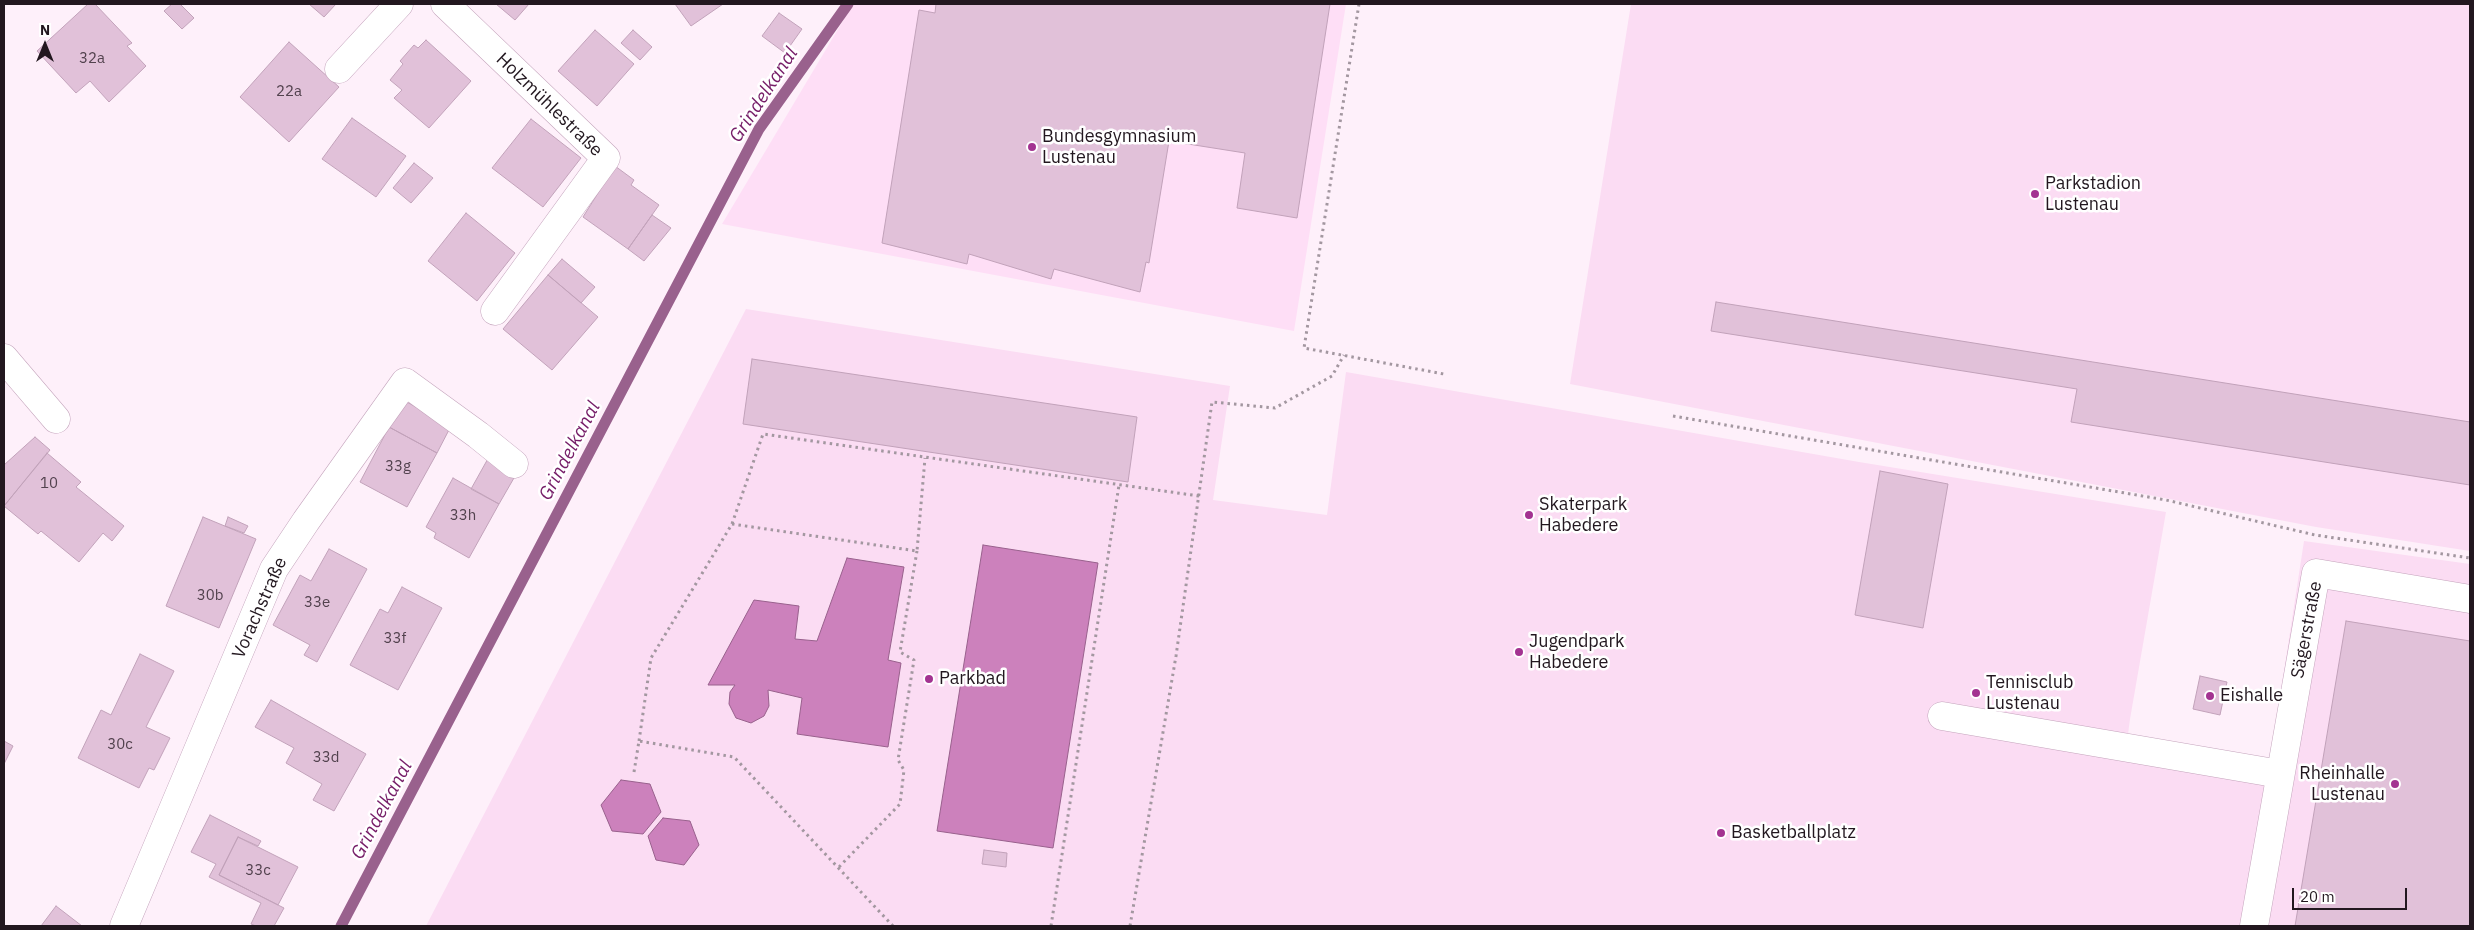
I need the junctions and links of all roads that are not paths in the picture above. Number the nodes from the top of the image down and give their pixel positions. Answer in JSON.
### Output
{"nodes":[{"id":1,"x":399,"y":4,"type":"edge"},
{"id":2,"x":445,"y":4,"type":"edge"},
{"id":3,"x":339,"y":69,"type":"dead end"},
{"id":4,"x":496,"y":311,"type":"dead end"},
{"id":5,"x":4,"y":358,"type":"edge"},
{"id":6,"x":56,"y":419,"type":"dead end"},
{"id":7,"x":514,"y":464,"type":"dead end"},
{"id":8,"x":2470,"y":599,"type":"edge"},
{"id":9,"x":1942,"y":716,"type":"dead end"},
{"id":10,"x":2280,"y":774,"type":"junction"},
{"id":11,"x":124,"y":926,"type":"edge"},
{"id":12,"x":2254,"y":926,"type":"edge"}],
"edges":[{"from":1,"to":3,"type":"street"},
{"from":2,"to":4,"type":"street","name":"Holzmühlestraße"},
{"from":5,"to":6,"type":"street"},
{"from":7,"to":11,"type":"street","name":"Vorachstraße"},
{"from":8,"to":10,"type":"street","name":"Sägerstraße"},
{"from":9,"to":10,"type":"street"},
{"from":10,"to":12,"type":"street","name":"Sägerstraße"}]}
